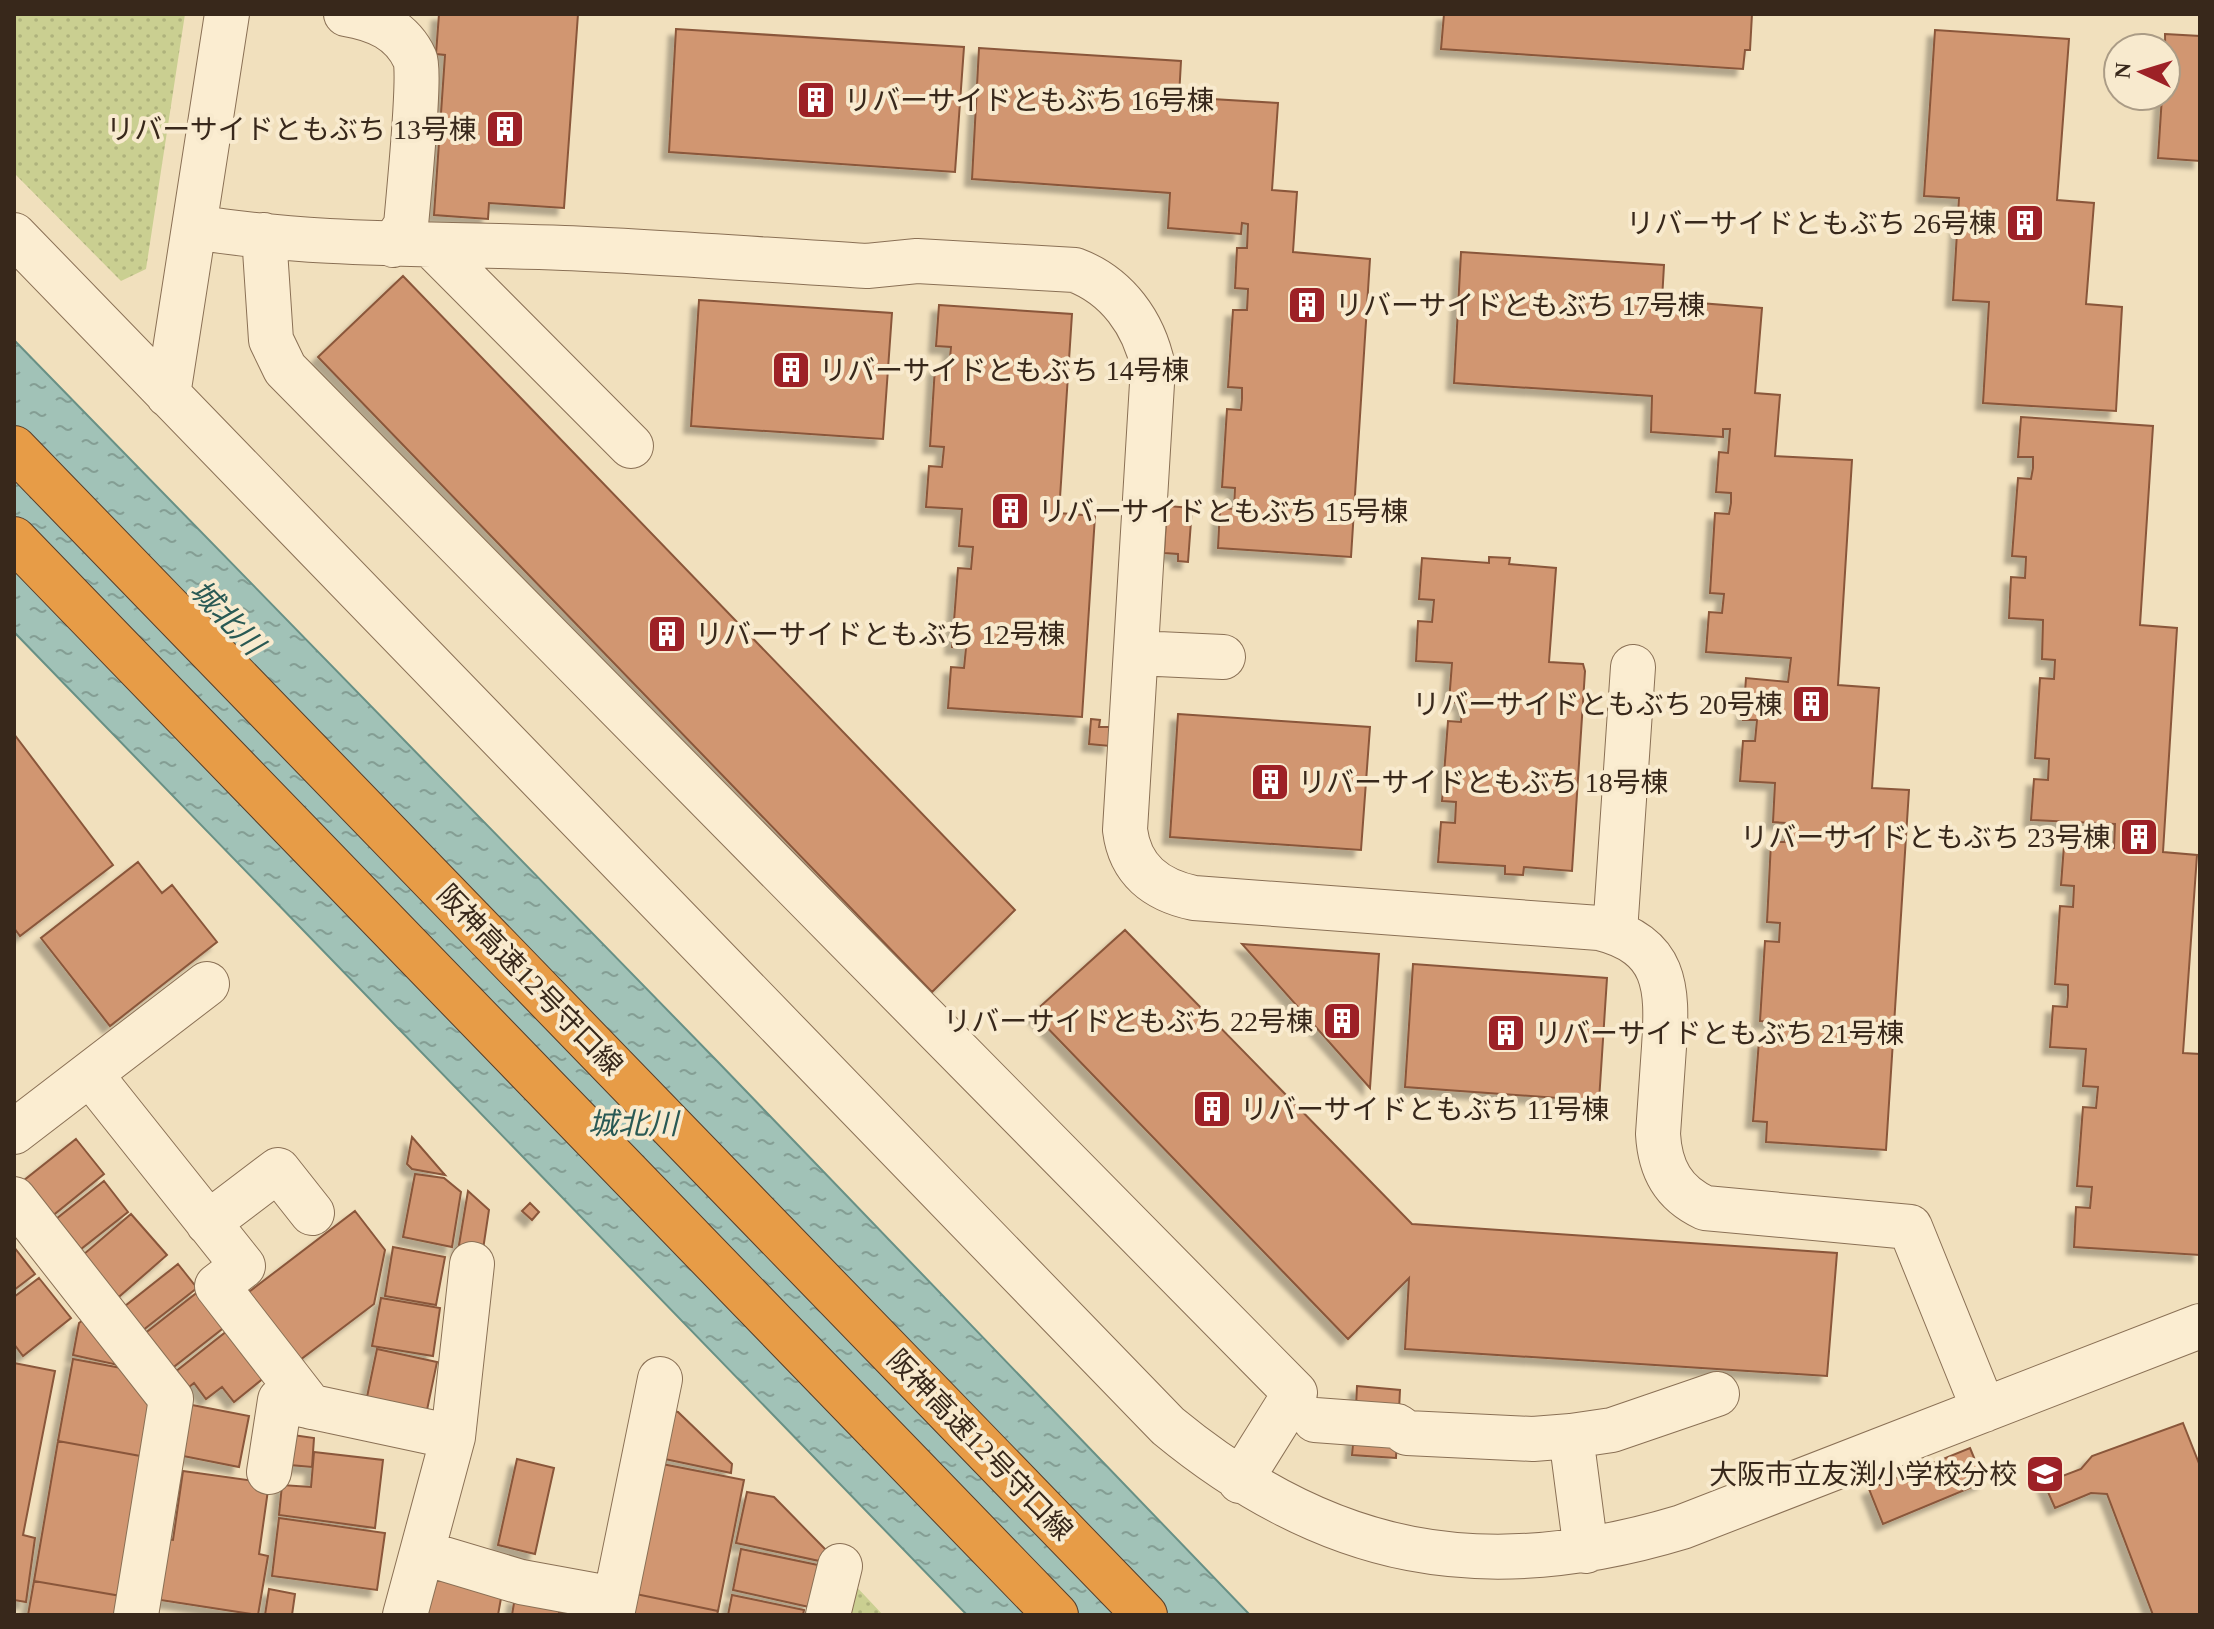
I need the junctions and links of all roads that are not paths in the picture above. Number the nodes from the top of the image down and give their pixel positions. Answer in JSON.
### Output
{"nodes":[{"id":1,"x":227,"y":14,"type":"edge"},
{"id":2,"x":346,"y":14,"type":"edge"},
{"id":3,"x":195,"y":227,"type":"junction"},
{"id":4,"x":14,"y":235,"type":"edge"},
{"id":5,"x":264,"y":235,"type":"junction"},
{"id":6,"x":413,"y":246,"type":"junction"},
{"id":7,"x":168,"y":395,"type":"junction"},
{"id":8,"x":631,"y":446,"type":"dead end"},
{"id":9,"x":14,"y":448,"type":"edge"},
{"id":10,"x":14,"y":539,"type":"edge"},
{"id":11,"x":1136,"y":653,"type":"junction"},
{"id":12,"x":1223,"y":657,"type":"dead end"},
{"id":13,"x":1633,"y":667,"type":"dead end"},
{"id":14,"x":1615,"y":932,"type":"junction"},
{"id":15,"x":207,"y":984,"type":"dead end"},
{"id":16,"x":90,"y":1074,"type":"junction"},
{"id":17,"x":14,"y":1132,"type":"edge"},
{"id":18,"x":14,"y":1199,"type":"edge"},
{"id":19,"x":312,"y":1213,"type":"dead end"},
{"id":20,"x":208,"y":1223,"type":"junction"},
{"id":21,"x":472,"y":1264,"type":"dead end"},
{"id":22,"x":2200,"y":1326,"type":"edge"},
{"id":23,"x":660,"y":1379,"type":"dead end"},
{"id":24,"x":1717,"y":1394,"type":"dead end"},
{"id":25,"x":311,"y":1407,"type":"junction"},
{"id":26,"x":1984,"y":1410,"type":"junction"},
{"id":27,"x":1315,"y":1420,"type":"dead end"},
{"id":28,"x":1571,"y":1436,"type":"junction"},
{"id":29,"x":453,"y":1437,"type":"junction"},
{"id":30,"x":269,"y":1472,"type":"dead end"},
{"id":31,"x":1240,"y":1481,"type":"junction"},
{"id":32,"x":1586,"y":1551,"type":"junction"},
{"id":33,"x":424,"y":1553,"type":"junction"},
{"id":34,"x":840,"y":1566,"type":"dead end"},
{"id":35,"x":613,"y":1607,"type":"edge"},
{"id":36,"x":136,"y":1615,"type":"edge"},
{"id":37,"x":405,"y":1615,"type":"edge"},
{"id":38,"x":828,"y":1615,"type":"edge"},
{"id":39,"x":1056,"y":1615,"type":"edge"},
{"id":40,"x":1145,"y":1615,"type":"edge"}],
"edges":[{"from":1,"to":3,"type":"street"},
{"from":2,"to":6,"type":"street"},
{"from":3,"to":5,"type":"street"},
{"from":3,"to":7,"type":"street"},
{"from":4,"to":7,"type":"street"},
{"from":5,"to":6,"type":"street"},
{"from":5,"to":31,"type":"street"},
{"from":6,"to":8,"type":"street"},
{"from":6,"to":11,"type":"street"},
{"from":7,"to":31,"type":"street"},
{"from":9,"to":40,"type":"highway","name":"阪神高速12号守口線"},
{"from":10,"to":39,"type":"highway"},
{"from":11,"to":12,"type":"street"},
{"from":11,"to":14,"type":"street"},
{"from":13,"to":14,"type":"street"},
{"from":14,"to":26,"type":"street"},
{"from":15,"to":16,"type":"street"},
{"from":16,"to":17,"type":"street"},
{"from":16,"to":20,"type":"street"},
{"from":18,"to":36,"type":"street"},
{"from":19,"to":20,"type":"street"},
{"from":20,"to":25,"type":"street"},
{"from":21,"to":29,"type":"street"},
{"from":22,"to":26,"type":"street"},
{"from":23,"to":35,"type":"street"},
{"from":24,"to":28,"type":"street"},
{"from":25,"to":29,"type":"street"},
{"from":25,"to":30,"type":"street"},
{"from":26,"to":32,"type":"street"},
{"from":27,"to":28,"type":"street"},
{"from":28,"to":32,"type":"street"},
{"from":29,"to":33,"type":"street"},
{"from":31,"to":32,"type":"street"},
{"from":33,"to":35,"type":"street"},
{"from":33,"to":37,"type":"street"},
{"from":34,"to":38,"type":"street"}]}
